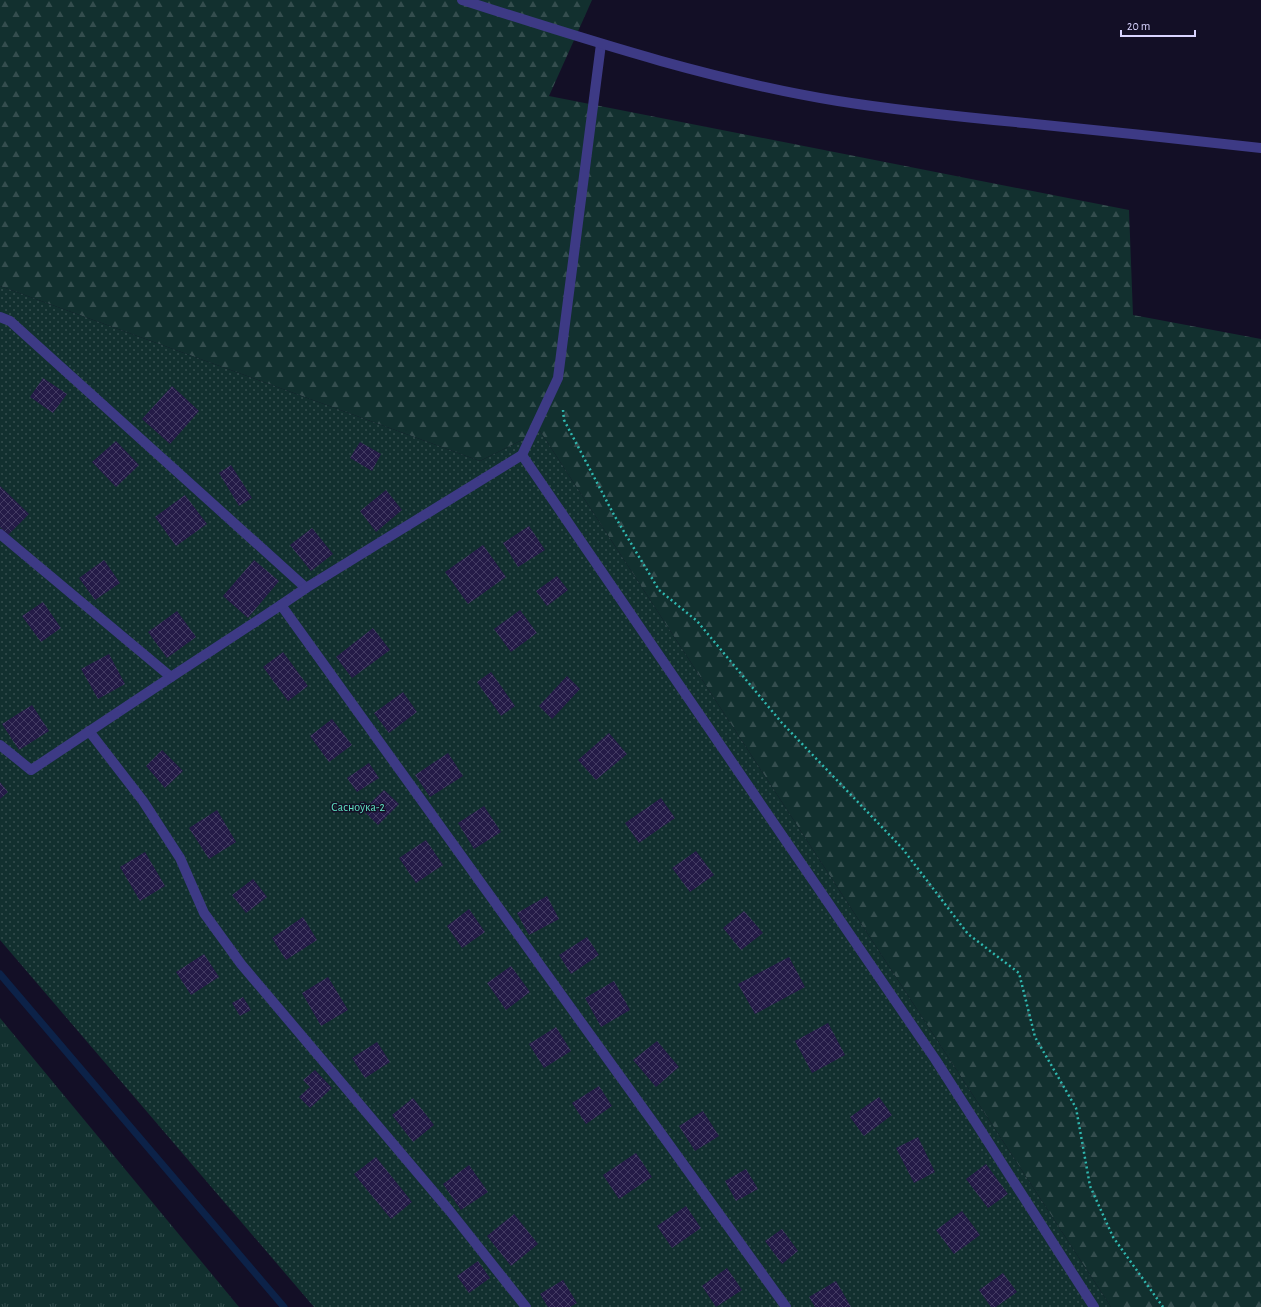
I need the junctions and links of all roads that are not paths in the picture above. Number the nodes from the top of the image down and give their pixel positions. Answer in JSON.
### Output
{"nodes":[{"id":1,"x":462,"y":0,"type":"edge"},
{"id":2,"x":601,"y":44,"type":"junction"},
{"id":3,"x":1261,"y":148,"type":"edge"},
{"id":4,"x":0,"y":317,"type":"edge"},
{"id":5,"x":522,"y":455,"type":"junction"},
{"id":6,"x":0,"y":534,"type":"edge"},
{"id":7,"x":306,"y":588,"type":"junction"},
{"id":8,"x":282,"y":605,"type":"junction"},
{"id":9,"x":171,"y":677,"type":"junction"},
{"id":10,"x":89,"y":731,"type":"junction"},
{"id":11,"x":0,"y":745,"type":"edge"},
{"id":12,"x":526,"y":1307,"type":"edge"},
{"id":13,"x":786,"y":1307,"type":"edge"},
{"id":14,"x":1094,"y":1307,"type":"edge"}],
"edges":[{"from":1,"to":2,"type":"street"},
{"from":2,"to":3,"type":"street"},
{"from":2,"to":5,"type":"street"},
{"from":4,"to":7,"type":"street"},
{"from":5,"to":7,"type":"street"},
{"from":5,"to":14,"type":"street"},
{"from":6,"to":9,"type":"street"},
{"from":7,"to":8,"type":"street"},
{"from":8,"to":9,"type":"street"},
{"from":8,"to":13,"type":"street"},
{"from":9,"to":10,"type":"street"},
{"from":10,"to":11,"type":"street"},
{"from":10,"to":12,"type":"street"}]}
